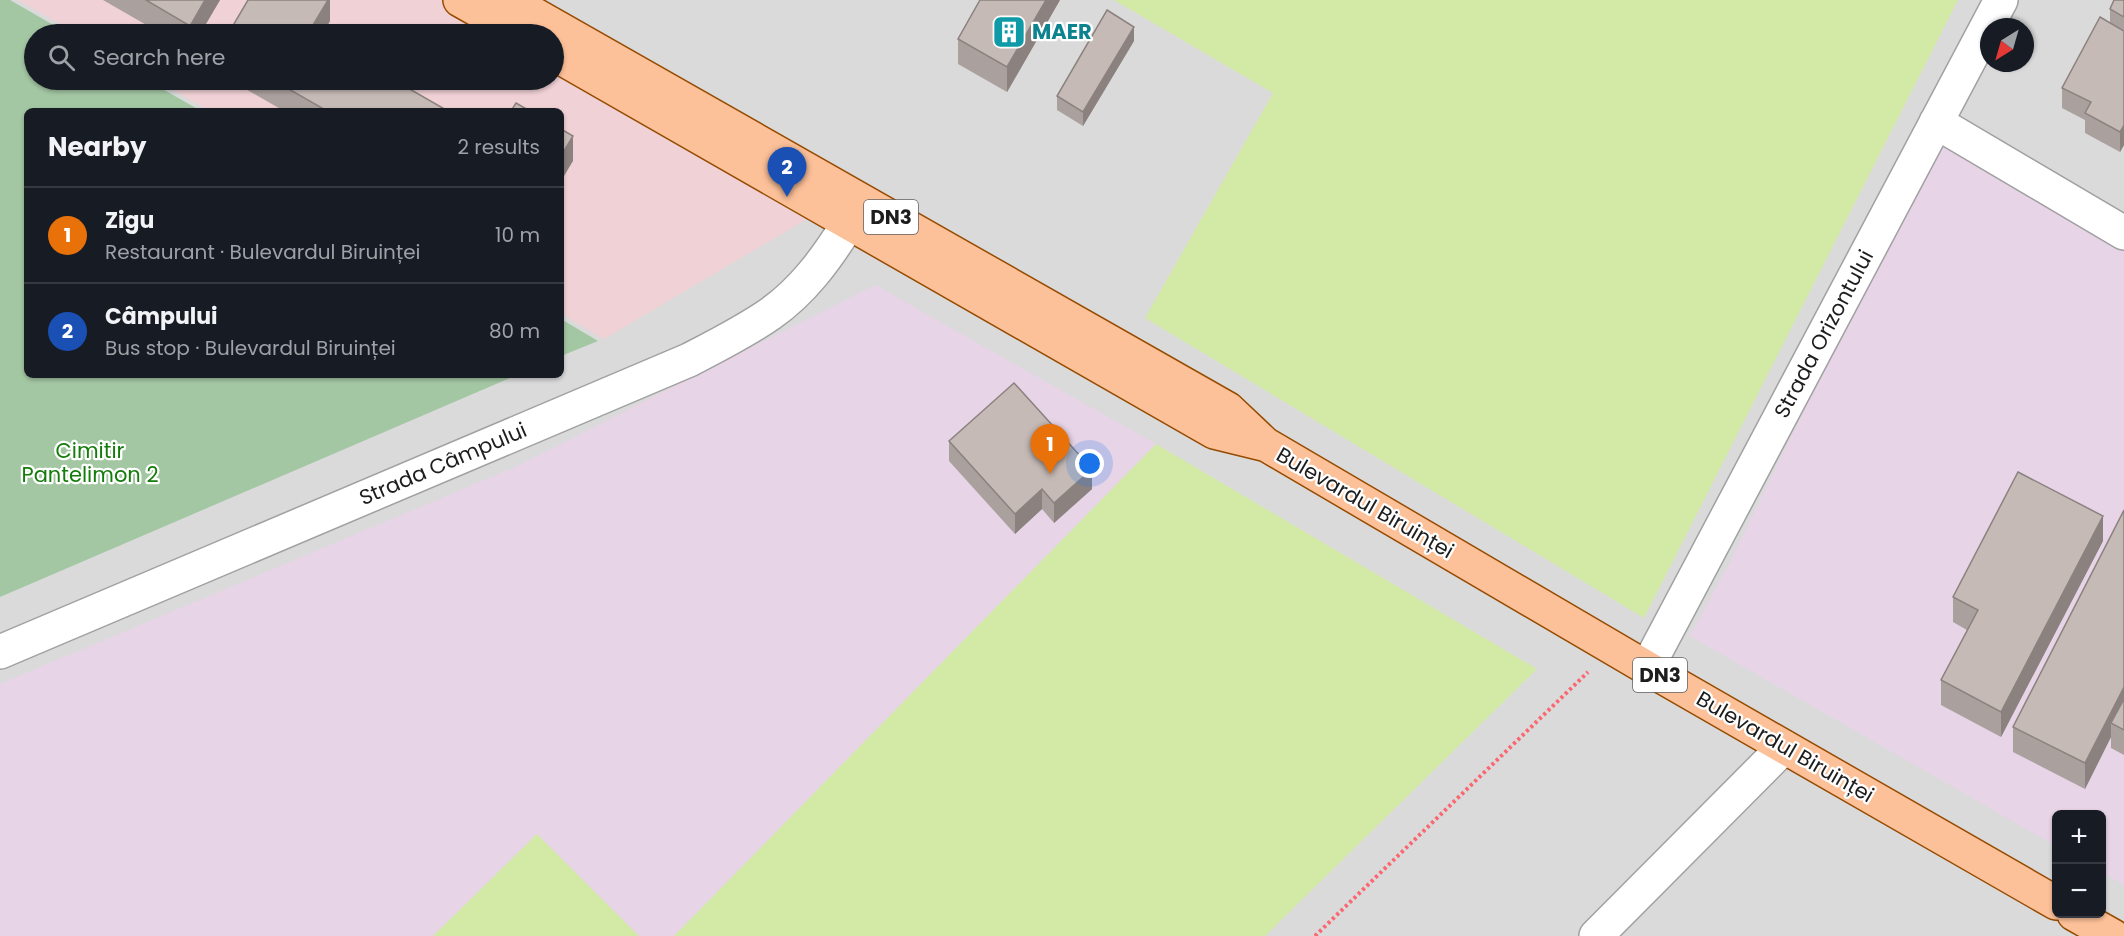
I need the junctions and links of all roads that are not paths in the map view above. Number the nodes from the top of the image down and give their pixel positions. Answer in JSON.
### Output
{"nodes":[{"id":1,"x":460,"y":0,"type":"edge"},
{"id":2,"x":509,"y":0,"type":"edge"},
{"id":3,"x":2001,"y":0,"type":"edge"},
{"id":4,"x":502,"y":24,"type":"edge"},
{"id":5,"x":551,"y":24,"type":"edge"},
{"id":6,"x":564,"y":31,"type":"edge"},
{"id":7,"x":564,"y":60,"type":"edge"},
{"id":8,"x":1936,"y":122,"type":"junction"},
{"id":9,"x":848,"y":224,"type":"junction"},
{"id":10,"x":2124,"y":232,"type":"edge"},
{"id":11,"x":1265,"y":444,"type":"junction"},
{"id":12,"x":0,"y":652,"type":"edge"},
{"id":13,"x":1647,"y":668,"type":"junction"},
{"id":14,"x":1784,"y":747,"type":"junction"},
{"id":15,"x":2052,"y":901,"type":"edge"},
{"id":16,"x":2081,"y":918,"type":"edge"},
{"id":17,"x":1596,"y":936,"type":"edge"},
{"id":18,"x":2113,"y":936,"type":"edge"}],
"edges":[{"from":1,"to":4,"type":"main road"},
{"from":2,"to":5,"type":"main road","name":"Bulevardul Biruinței","number":"DN3"},
{"from":3,"to":8,"type":"street","name":"Strada Orizontului"},
{"from":6,"to":11,"type":"main road","name":"Bulevardul Biruinței","number":"DN3"},
{"from":7,"to":9,"type":"main road","name":"Bulevardul Biruinței","number":"DN3"},
{"from":8,"to":10,"type":"street"},
{"from":8,"to":13,"type":"street","name":"Strada Orizontului"},
{"from":9,"to":11,"type":"main road","name":"Bulevardul Biruinței","number":"DN3"},
{"from":9,"to":12,"type":"street","name":"Strada Câmpului"},
{"from":11,"to":13,"type":"main road","name":"Bulevardul Biruinței","number":"DN3"},
{"from":13,"to":14,"type":"main road","name":"Bulevardul Biruinței","number":"DN3"},
{"from":14,"to":15,"type":"main road","name":"Bulevardul Biruinței","number":"DN3"},
{"from":14,"to":17,"type":"street"},
{"from":16,"to":18,"type":"main road"}]}
